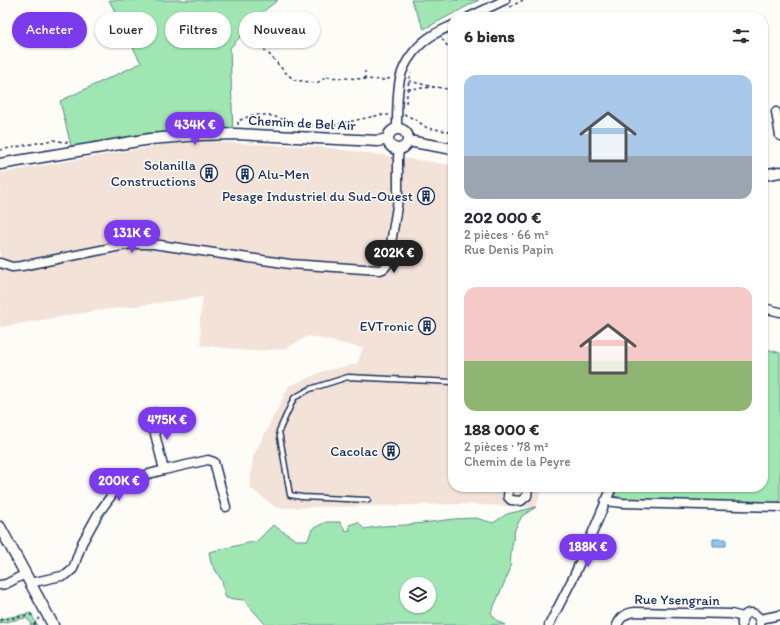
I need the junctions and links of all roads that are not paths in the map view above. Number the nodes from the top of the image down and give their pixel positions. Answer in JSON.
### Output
{"nodes":[{"id":1,"x":505,"y":0,"type":"edge"},
{"id":2,"x":480,"y":12,"type":"edge"},
{"id":3,"x":448,"y":28,"type":"edge"},
{"id":4,"x":776,"y":112,"type":"dead end"},
{"id":5,"x":397,"y":129,"type":"junction"},
{"id":6,"x":780,"y":136,"type":"edge"},
{"id":7,"x":388,"y":140,"type":"junction"},
{"id":8,"x":408,"y":141,"type":"junction"},
{"id":9,"x":448,"y":148,"type":"edge"},
{"id":10,"x":399,"y":149,"type":"junction"},
{"id":11,"x":0,"y":164,"type":"edge"},
{"id":12,"x":780,"y":172,"type":"edge"},
{"id":13,"x":768,"y":174,"type":"edge"},
{"id":14,"x":0,"y":263,"type":"edge"},
{"id":15,"x":768,"y":309,"type":"edge"},
{"id":16,"x":780,"y":312,"type":"edge"},
{"id":17,"x":448,"y":382,"type":"edge"},
{"id":18,"x":155,"y":413,"type":"dead end"},
{"id":19,"x":164,"y":470,"type":"junction"},
{"id":20,"x":508,"y":492,"type":"edge"},
{"id":21,"x":527,"y":492,"type":"edge"},
{"id":22,"x":610,"y":492,"type":"edge"},
{"id":23,"x":368,"y":500,"type":"dead end"},
{"id":24,"x":605,"y":501,"type":"junction"},
{"id":25,"x":226,"y":507,"type":"dead end"},
{"id":26,"x":780,"y":507,"type":"edge"},
{"id":27,"x":0,"y":527,"type":"edge"},
{"id":28,"x":25,"y":574,"type":"junction"},
{"id":29,"x":30,"y":583,"type":"junction"},
{"id":30,"x":0,"y":585,"type":"edge"},
{"id":31,"x":780,"y":615,"type":"edge"},
{"id":32,"x":742,"y":621,"type":"edge"},
{"id":33,"x":760,"y":622,"type":"edge"},
{"id":34,"x":53,"y":625,"type":"edge"},
{"id":35,"x":549,"y":625,"type":"edge"},
{"id":36,"x":617,"y":625,"type":"edge"}],
"edges":[{"from":1,"to":2,"type":"street"},
{"from":3,"to":5,"type":"street"},
{"from":4,"to":6,"type":"street"},
{"from":5,"to":7,"type":"street"},
{"from":5,"to":8,"type":"street"},
{"from":7,"to":10,"type":"street"},
{"from":7,"to":11,"type":"street","name":"Chemin de Bel Air"},
{"from":8,"to":9,"type":"street"},
{"from":8,"to":10,"type":"street"},
{"from":10,"to":14,"type":"street"},
{"from":12,"to":13,"type":"street"},
{"from":15,"to":16,"type":"street"},
{"from":17,"to":23,"type":"lane"},
{"from":18,"to":19,"type":"street"},
{"from":19,"to":25,"type":"street"},
{"from":19,"to":29,"type":"street"},
{"from":20,"to":21,"type":"street"},
{"from":22,"to":24,"type":"street"},
{"from":24,"to":26,"type":"street"},
{"from":24,"to":35,"type":"street"},
{"from":27,"to":28,"type":"street"},
{"from":28,"to":29,"type":"street"},
{"from":28,"to":30,"type":"street"},
{"from":29,"to":34,"type":"street"},
{"from":31,"to":33,"type":"street"},
{"from":32,"to":33,"type":"street","name":"Rue Ysengrain"},
{"from":32,"to":36,"type":"street","name":"Rue Ysengrain"}]}
